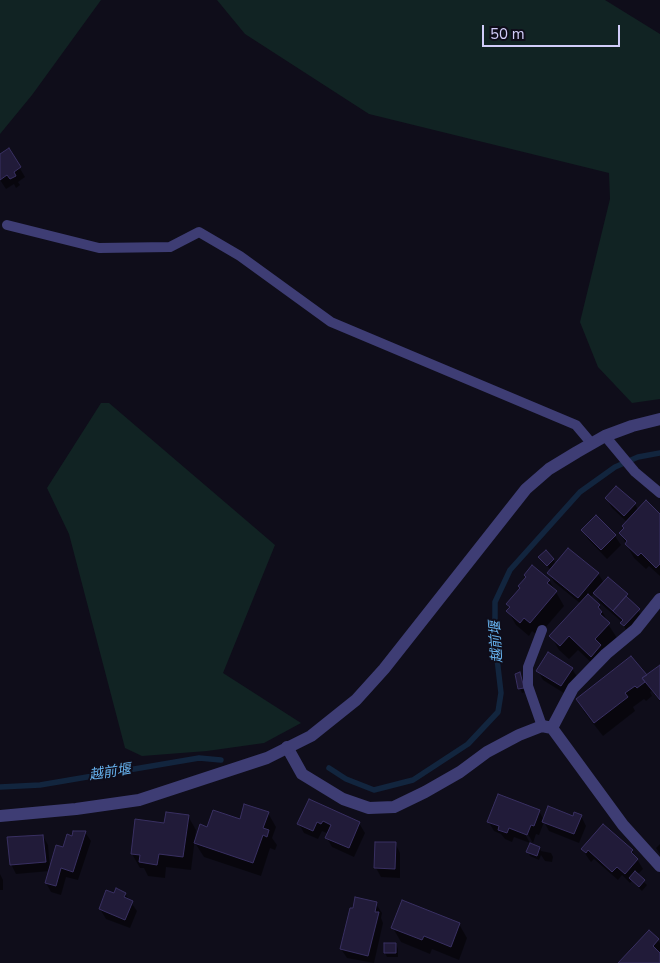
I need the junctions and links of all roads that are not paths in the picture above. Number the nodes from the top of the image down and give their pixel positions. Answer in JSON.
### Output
{"nodes":[{"id":1,"x":7,"y":225,"type":"dead end"},
{"id":2,"x":660,"y":419,"type":"edge"},
{"id":3,"x":605,"y":436,"type":"junction"},
{"id":4,"x":592,"y":444,"type":"junction"},
{"id":5,"x":660,"y":493,"type":"edge"},
{"id":6,"x":660,"y":599,"type":"edge"},
{"id":7,"x":542,"y":630,"type":"dead end"},
{"id":8,"x":547,"y":727,"type":"junction"},
{"id":9,"x":287,"y":748,"type":"junction"},
{"id":10,"x":0,"y":816,"type":"edge"},
{"id":11,"x":660,"y":866,"type":"edge"}],
"edges":[{"from":1,"to":4,"type":"lane"},
{"from":2,"to":3,"type":"street"},
{"from":3,"to":4,"type":"street"},
{"from":3,"to":5,"type":"lane"},
{"from":4,"to":9,"type":"street"},
{"from":6,"to":8,"type":"street"},
{"from":7,"to":8,"type":"lane"},
{"from":8,"to":9,"type":"street"},
{"from":8,"to":11,"type":"street"},
{"from":9,"to":10,"type":"street"}]}
